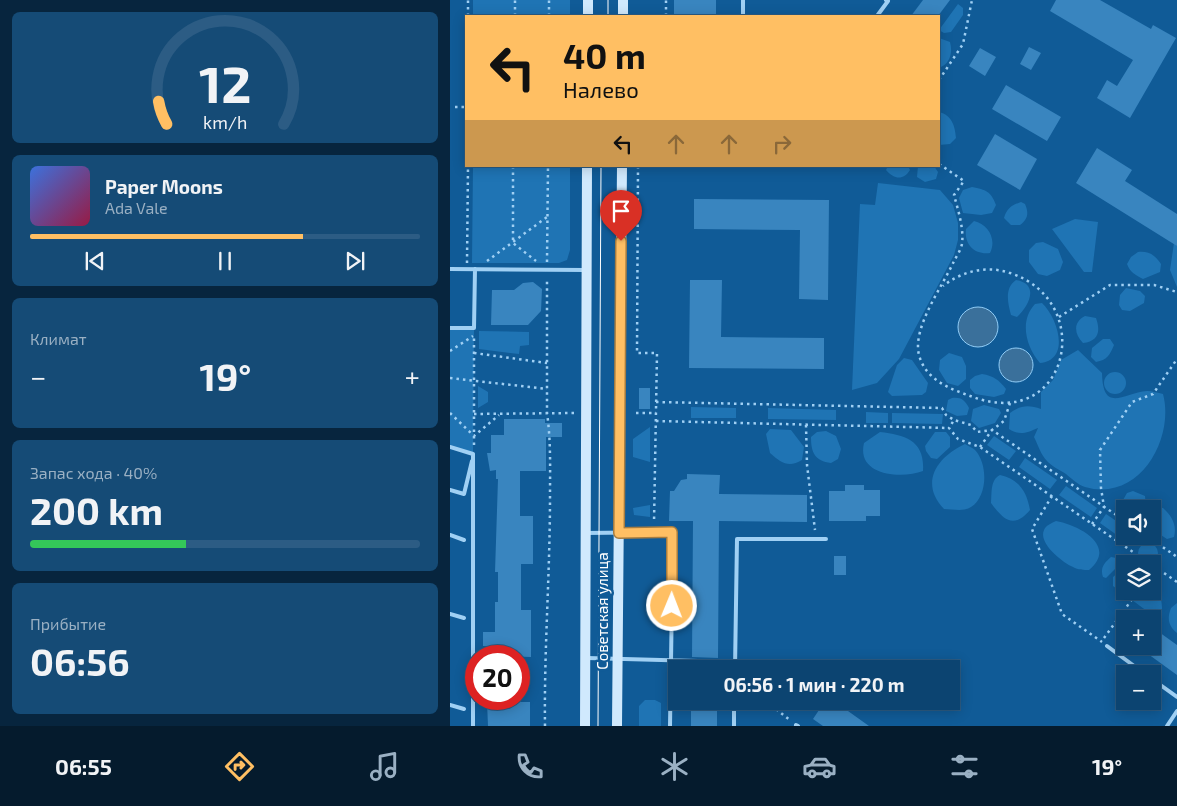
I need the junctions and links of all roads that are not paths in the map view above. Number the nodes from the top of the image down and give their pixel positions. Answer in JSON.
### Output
{"nodes":[{"id":1,"x":588,"y":0,"type":"edge"},
{"id":2,"x":623,"y":0,"type":"edge"},
{"id":3,"x":743,"y":0,"type":"edge"},
{"id":4,"x":886,"y":0,"type":"edge"},
{"id":5,"x":588,"y":15,"type":"edge"},
{"id":6,"x":623,"y":15,"type":"edge"},
{"id":7,"x":743,"y":15,"type":"edge"},
{"id":8,"x":879,"y":15,"type":"edge"},
{"id":9,"x":587,"y":167,"type":"edge"},
{"id":10,"x":622,"y":167,"type":"edge"},
{"id":11,"x":475,"y":269,"type":"junction"},
{"id":12,"x":450,"y":270,"type":"edge"},
{"id":13,"x":587,"y":270,"type":"junction"},
{"id":14,"x":450,"y":328,"type":"edge"},
{"id":15,"x":450,"y":446,"type":"edge"},
{"id":16,"x":474,"y":454,"type":"junction"},
{"id":17,"x":450,"y":490,"type":"edge"},
{"id":18,"x":586,"y":533,"type":"junction"},
{"id":19,"x":619,"y":533,"type":"junction"},
{"id":20,"x":450,"y":535,"type":"edge"},
{"id":21,"x":826,"y":539,"type":"dead end"},
{"id":22,"x":464,"y":540,"type":"dead end"},
{"id":23,"x":450,"y":614,"type":"edge"},
{"id":24,"x":464,"y":618,"type":"dead end"},
{"id":25,"x":1107,"y":646,"type":"road end"},
{"id":26,"x":585,"y":658,"type":"junction"},
{"id":27,"x":618,"y":659,"type":"junction"},
{"id":28,"x":671,"y":660,"type":"joint"},
{"id":29,"x":735,"y":660,"type":"edge"},
{"id":30,"x":1133,"y":665,"type":"edge"},
{"id":31,"x":1161,"y":685,"type":"edge"},
{"id":32,"x":1177,"y":697,"type":"edge"},
{"id":33,"x":450,"y":705,"type":"edge"},
{"id":34,"x":464,"y":709,"type":"dead end"},
{"id":35,"x":670,"y":710,"type":"edge"},
{"id":36,"x":734,"y":710,"type":"edge"},
{"id":37,"x":1177,"y":712,"type":"edge"},
{"id":38,"x":473,"y":726,"type":"edge"},
{"id":39,"x":585,"y":726,"type":"edge"},
{"id":40,"x":617,"y":726,"type":"edge"},
{"id":41,"x":670,"y":726,"type":"edge"},
{"id":42,"x":734,"y":726,"type":"edge"},
{"id":43,"x":1167,"y":726,"type":"edge"}],
"edges":[{"from":1,"to":5,"type":"main road"},
{"from":2,"to":6,"type":"main road"},
{"from":3,"to":7,"type":"lane"},
{"from":4,"to":8,"type":"lane"},
{"from":9,"to":13,"type":"main road","name":"Советская улица"},
{"from":10,"to":19,"type":"main road","name":"Советская улица"},
{"from":11,"to":12,"type":"lane"},
{"from":11,"to":13,"type":"lane"},
{"from":11,"to":14,"type":"lane"},
{"from":13,"to":18,"type":"main road","name":"Советская улица"},
{"from":15,"to":16,"type":"lane"},
{"from":16,"to":17,"type":"lane"},
{"from":16,"to":38,"type":"lane"},
{"from":18,"to":19,"type":"lane"},
{"from":18,"to":26,"type":"main road","name":"Советская улица"},
{"from":19,"to":27,"type":"main road","name":"Советская улица"},
{"from":19,"to":28,"type":"lane"},
{"from":20,"to":22,"type":"lane"},
{"from":21,"to":29,"type":"lane"},
{"from":23,"to":24,"type":"lane"},
{"from":25,"to":30,"type":"lane"},
{"from":26,"to":27,"type":"lane"},
{"from":26,"to":39,"type":"main road","name":"Советская улица"},
{"from":27,"to":28,"type":"lane"},
{"from":27,"to":40,"type":"main road","name":"Советская улица"},
{"from":31,"to":32,"type":"lane"},
{"from":33,"to":34,"type":"lane"},
{"from":35,"to":41,"type":"lane"},
{"from":36,"to":42,"type":"lane"},
{"from":37,"to":43,"type":"lane"}]}
